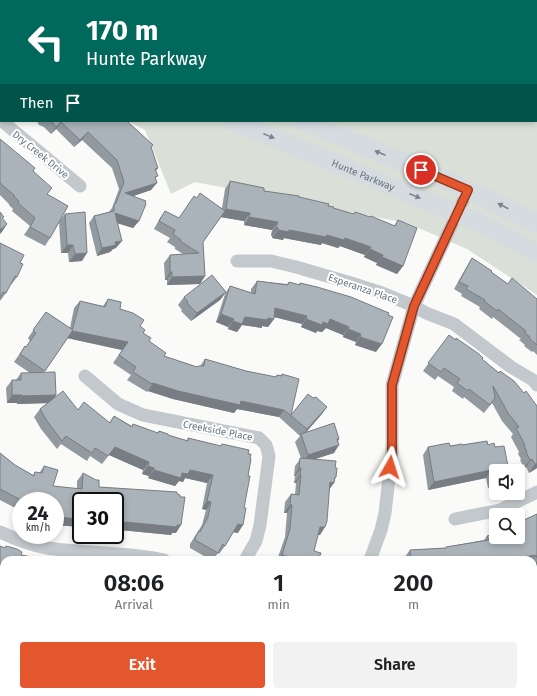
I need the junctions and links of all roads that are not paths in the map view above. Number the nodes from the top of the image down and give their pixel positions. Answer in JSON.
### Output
{"nodes":[{"id":1,"x":3,"y":122,"type":"edge"},
{"id":2,"x":234,"y":122,"type":"edge"},
{"id":3,"x":305,"y":122,"type":"edge"},
{"id":4,"x":80,"y":186,"type":"dead end"},
{"id":5,"x":468,"y":190,"type":"junction"},
{"id":6,"x":457,"y":214,"type":"junction"},
{"id":7,"x":537,"y":223,"type":"edge"},
{"id":8,"x":537,"y":252,"type":"edge"},
{"id":9,"x":237,"y":261,"type":"dead end"},
{"id":10,"x":414,"y":306,"type":"junction"},
{"id":11,"x":85,"y":376,"type":"dead end"},
{"id":12,"x":537,"y":385,"type":"edge"},
{"id":13,"x":537,"y":492,"type":"edge"},
{"id":14,"x":455,"y":520,"type":"dead end"},
{"id":15,"x":0,"y":532,"type":"edge"},
{"id":16,"x":135,"y":556,"type":"edge"},
{"id":17,"x":247,"y":556,"type":"edge"},
{"id":18,"x":371,"y":556,"type":"edge"}],
"edges":[{"from":1,"to":4,"type":"street","name":"Dry Creek Drive"},
{"from":2,"to":6,"type":"main road","name":"Hunte Parkway","one_way":true},
{"from":5,"to":3,"type":"main road","one_way":true},
{"from":5,"to":6,"type":"street"},
{"from":7,"to":5,"type":"main road","one_way":true},
{"from":6,"to":8,"type":"main road","name":"Hunte Parkway"},
{"from":6,"to":10,"type":"street"},
{"from":9,"to":10,"type":"street","name":"Esperanza Place"},
{"from":10,"to":12,"type":"street","name":"Esperanza Place"},
{"from":10,"to":18,"type":"street"},
{"from":11,"to":17,"type":"street","name":"Creekside Place"},
{"from":13,"to":14,"type":"street"},
{"from":15,"to":16,"type":"street"}]}
